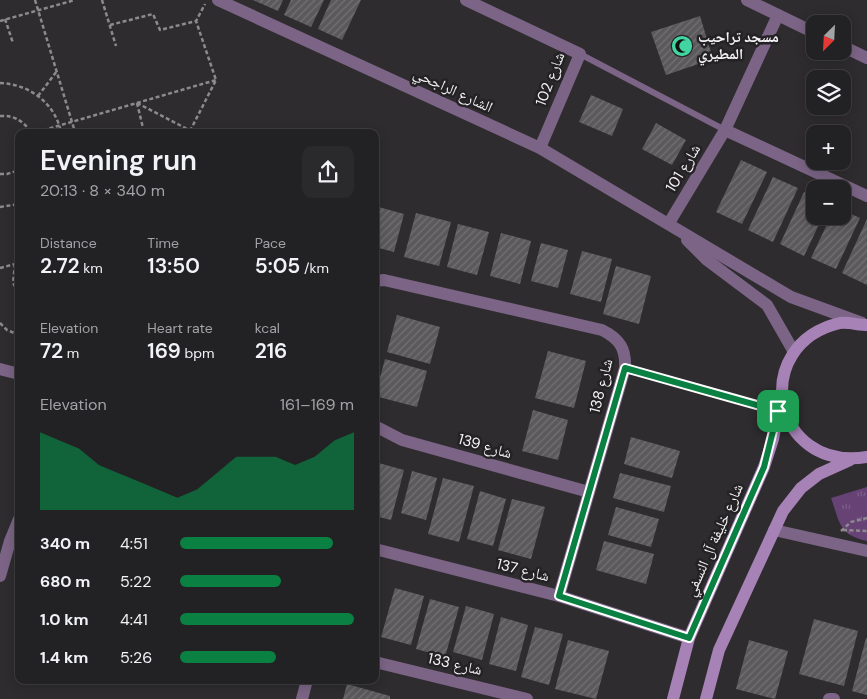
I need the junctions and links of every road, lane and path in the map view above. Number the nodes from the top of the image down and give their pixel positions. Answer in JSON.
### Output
{"nodes":[{"id":1,"x":35,"y":0,"type":"edge"},
{"id":2,"x":75,"y":0,"type":"edge"},
{"id":3,"x":102,"y":0,"type":"edge"},
{"id":4,"x":208,"y":0,"type":"edge"},
{"id":5,"x":218,"y":0,"type":"edge"},
{"id":6,"x":466,"y":0,"type":"edge"},
{"id":7,"x":747,"y":0,"type":"edge"},
{"id":8,"x":759,"y":3,"type":"edge"},
{"id":9,"x":38,"y":10,"type":"junction"},
{"id":10,"x":778,"y":15,"type":"junction"},
{"id":11,"x":5,"y":19,"type":"junction"},
{"id":12,"x":0,"y":21,"type":"edge"},
{"id":13,"x":196,"y":21,"type":"junction"},
{"id":14,"x":110,"y":25,"type":"junction"},
{"id":15,"x":806,"y":29,"type":"edge"},
{"id":16,"x":13,"y":43,"type":"dead end"},
{"id":17,"x":116,"y":46,"type":"dead end"},
{"id":18,"x":851,"y":50,"type":"edge"},
{"id":19,"x":580,"y":54,"type":"junction"},
{"id":20,"x":867,"y":58,"type":"edge"},
{"id":21,"x":57,"y":71,"type":"junction"},
{"id":22,"x":216,"y":80,"type":"junction"},
{"id":23,"x":0,"y":83,"type":"edge"},
{"id":24,"x":38,"y":96,"type":"junction"},
{"id":25,"x":137,"y":103,"type":"junction"},
{"id":26,"x":0,"y":116,"type":"edge"},
{"id":27,"x":72,"y":122,"type":"junction"},
{"id":28,"x":60,"y":126,"type":"junction"},
{"id":29,"x":181,"y":127,"type":"joint"},
{"id":30,"x":29,"y":129,"type":"edge"},
{"id":31,"x":48,"y":129,"type":"edge"},
{"id":32,"x":60,"y":129,"type":"edge"},
{"id":33,"x":74,"y":129,"type":"edge"},
{"id":34,"x":143,"y":129,"type":"edge"},
{"id":35,"x":185,"y":129,"type":"edge"},
{"id":36,"x":192,"y":129,"type":"edge"},
{"id":37,"x":725,"y":130,"type":"junction"},
{"id":38,"x":540,"y":148,"type":"junction"},
{"id":39,"x":15,"y":171,"type":"edge"},
{"id":40,"x":0,"y":174,"type":"edge"},
{"id":41,"x":867,"y":196,"type":"edge"},
{"id":42,"x":15,"y":204,"type":"edge"},
{"id":43,"x":0,"y":206,"type":"edge"},
{"id":44,"x":669,"y":223,"type":"junction"},
{"id":45,"x":14,"y":264,"type":"joint"},
{"id":46,"x":0,"y":268,"type":"edge"},
{"id":47,"x":379,"y":281,"type":"edge"},
{"id":48,"x":15,"y":286,"type":"edge"},
{"id":49,"x":0,"y":323,"type":"edge"},
{"id":50,"x":867,"y":325,"type":"edge"},
{"id":51,"x":15,"y":333,"type":"edge"},
{"id":52,"x":794,"y":352,"type":"junction"},
{"id":53,"x":625,"y":368,"type":"junction"},
{"id":54,"x":0,"y":369,"type":"edge"},
{"id":55,"x":15,"y":373,"type":"edge"},
{"id":56,"x":782,"y":393,"type":"junction"},
{"id":57,"x":778,"y":411,"type":"junction"},
{"id":58,"x":379,"y":428,"type":"edge"},
{"id":59,"x":867,"y":457,"type":"edge"},
{"id":60,"x":850,"y":460,"type":"junction"},
{"id":61,"x":589,"y":492,"type":"junction"},
{"id":62,"x":867,"y":518,"type":"edge"},
{"id":63,"x":15,"y":525,"type":"edge"},
{"id":64,"x":774,"y":530,"type":"junction"},
{"id":65,"x":867,"y":530,"type":"edge"},
{"id":66,"x":5,"y":539,"type":"edge"},
{"id":67,"x":379,"y":550,"type":"edge"},
{"id":68,"x":867,"y":551,"type":"edge"},
{"id":69,"x":0,"y":576,"type":"edge"},
{"id":70,"x":559,"y":596,"type":"junction"},
{"id":71,"x":689,"y":638,"type":"junction"},
{"id":72,"x":379,"y":663,"type":"edge"},
{"id":73,"x":306,"y":684,"type":"edge"},
{"id":74,"x":302,"y":699,"type":"edge"},
{"id":75,"x":527,"y":699,"type":"edge"},
{"id":76,"x":673,"y":699,"type":"edge"},
{"id":77,"x":706,"y":699,"type":"edge"},
{"id":78,"x":829,"y":699,"type":"edge"},
{"id":79,"x":834,"y":699,"type":"edge"}],
"edges":[{"from":1,"to":9,"type":"path"},
{"from":2,"to":9,"type":"path"},
{"from":3,"to":14,"type":"path"},
{"from":4,"to":13,"type":"path"},
{"from":5,"to":38,"type":"street","name":"الشارع الراجحي"},
{"from":6,"to":19,"type":"street","name":"شارع 102"},
{"from":7,"to":8,"type":"street"},
{"from":8,"to":10,"type":"street"},
{"from":9,"to":11,"type":"path"},
{"from":9,"to":21,"type":"path"},
{"from":10,"to":15,"type":"street"},
{"from":10,"to":37,"type":"street","name":"شارع 101"},
{"from":11,"to":12,"type":"path"},
{"from":11,"to":16,"type":"path"},
{"from":13,"to":14,"type":"path"},
{"from":13,"to":22,"type":"path"},
{"from":14,"to":17,"type":"path"},
{"from":18,"to":20,"type":"street"},
{"from":19,"to":37,"type":"lane"},
{"from":19,"to":38,"type":"street","name":"شارع 102"},
{"from":21,"to":24,"type":"path"},
{"from":21,"to":27,"type":"path"},
{"from":22,"to":25,"type":"path"},
{"from":22,"to":36,"type":"path"},
{"from":23,"to":24,"type":"path"},
{"from":24,"to":28,"type":"path"},
{"from":25,"to":27,"type":"path"},
{"from":25,"to":29,"type":"path"},
{"from":25,"to":34,"type":"path"},
{"from":26,"to":30,"type":"path"},
{"from":27,"to":28,"type":"path"},
{"from":27,"to":33,"type":"path"},
{"from":28,"to":31,"type":"path"},
{"from":28,"to":32,"type":"path"},
{"from":29,"to":35,"type":"path"},
{"from":37,"to":41,"type":"street"},
{"from":37,"to":44,"type":"street","name":"شارع 101"},
{"from":38,"to":44,"type":"street","name":"الشارع الراجحي"},
{"from":39,"to":40,"type":"path"},
{"from":42,"to":43,"type":"path"},
{"from":44,"to":50,"type":"street","name":"الشارع الراجحي"},
{"from":44,"to":52,"type":"street","name":"الشارع الراجحي"},
{"from":45,"to":46,"type":"path"},
{"from":45,"to":48,"type":"path"},
{"from":47,"to":53,"type":"street","name":"شارع 138"},
{"from":49,"to":51,"type":"path"},
{"from":50,"to":52,"type":"street"},
{"from":52,"to":56,"type":"street","name":"شارع خليفة آل النسفي"},
{"from":53,"to":57,"type":"lane"},
{"from":53,"to":61,"type":"street","name":"شارع 138"},
{"from":54,"to":55,"type":"street"},
{"from":56,"to":57,"type":"street","name":"شارع خليفة آل النسفي"},
{"from":56,"to":60,"type":"street"},
{"from":57,"to":71,"type":"street","name":"شارع خليفة آل النسفي"},
{"from":58,"to":61,"type":"street","name":"شارع 139"},
{"from":59,"to":60,"type":"street"},
{"from":60,"to":64,"type":"street"},
{"from":61,"to":70,"type":"street","name":"شارع 138"},
{"from":62,"to":65,"type":"path"},
{"from":63,"to":66,"type":"street"},
{"from":64,"to":68,"type":"street"},
{"from":64,"to":77,"type":"street"},
{"from":66,"to":69,"type":"street"},
{"from":67,"to":70,"type":"street","name":"شارع 137"},
{"from":70,"to":71,"type":"street","name":"شارع 137"},
{"from":71,"to":76,"type":"street","name":"شارع خليفة آل النسفي"},
{"from":72,"to":75,"type":"street","name":"شارع 133"},
{"from":73,"to":74,"type":"street"},
{"from":78,"to":79,"type":"street"}]}
